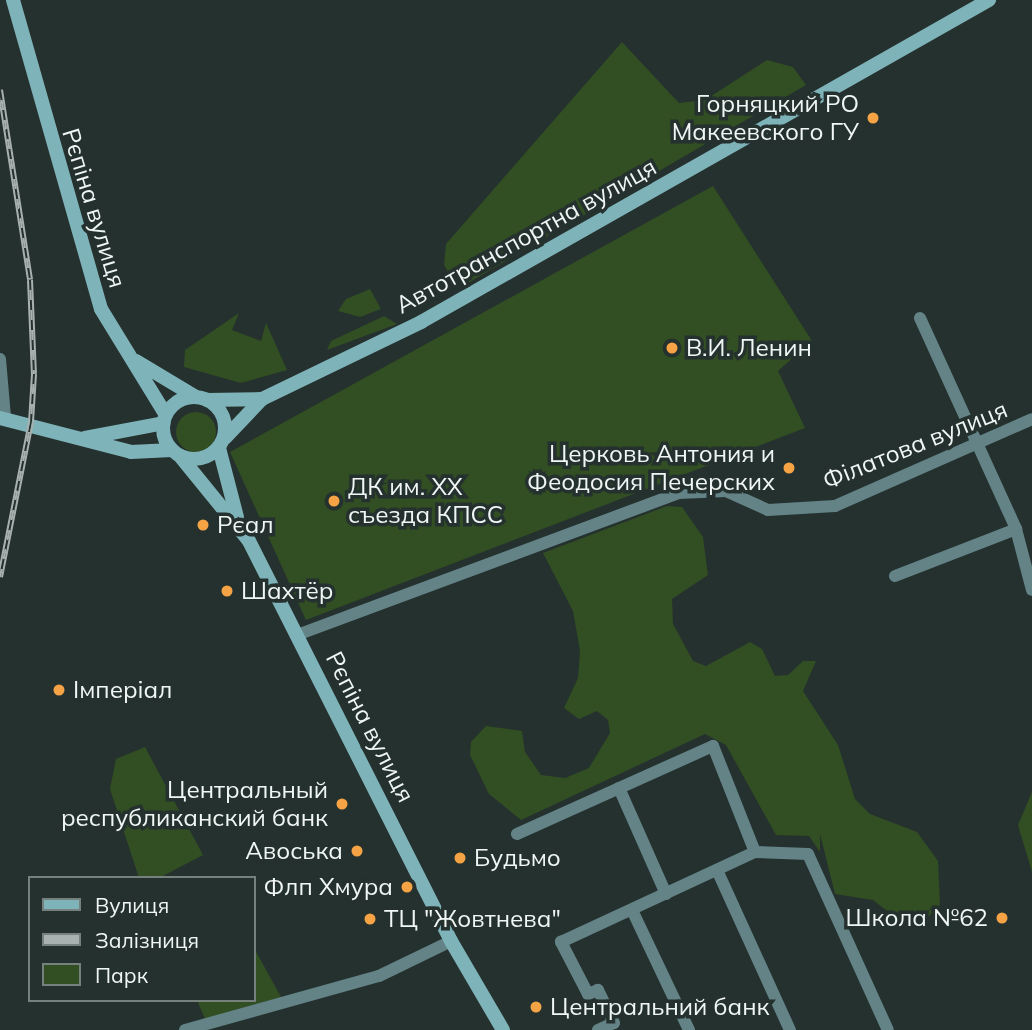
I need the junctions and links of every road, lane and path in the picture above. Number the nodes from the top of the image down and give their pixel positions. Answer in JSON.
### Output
{"nodes":[{"id":1,"x":13,"y":0,"type":"edge"},
{"id":2,"x":989,"y":0,"type":"edge"},
{"id":3,"x":920,"y":317,"type":"dead end"},
{"id":4,"x":127,"y":353,"type":"junction"},
{"id":5,"x":0,"y":359,"type":"edge"},
{"id":6,"x":202,"y":399,"type":"junction"},
{"id":7,"x":262,"y":399,"type":"junction"},
{"id":8,"x":2,"y":417,"type":"edge"},
{"id":9,"x":165,"y":419,"type":"junction"},
{"id":10,"x":1032,"y":419,"type":"edge"},
{"id":11,"x":84,"y":439,"type":"junction"},
{"id":12,"x":221,"y":444,"type":"junction"},
{"id":13,"x":975,"y":444,"type":"junction"},
{"id":14,"x":176,"y":453,"type":"junction"},
{"id":15,"x":1016,"y":530,"type":"junction"},
{"id":16,"x":249,"y":541,"type":"junction"},
{"id":17,"x":895,"y":576,"type":"dead end"},
{"id":18,"x":1032,"y":590,"type":"edge"},
{"id":19,"x":297,"y":635,"type":"junction"},
{"id":20,"x":619,"y":788,"type":"junction"},
{"id":21,"x":517,"y":834,"type":"dead end"},
{"id":22,"x":755,"y":852,"type":"junction"},
{"id":23,"x":717,"y":870,"type":"junction"},
{"id":24,"x":666,"y":894,"type":"junction"},
{"id":25,"x":632,"y":909,"type":"junction"},
{"id":26,"x":451,"y":941,"type":"junction"},
{"id":27,"x":185,"y":1030,"type":"edge"},
{"id":28,"x":503,"y":1030,"type":"edge"},
{"id":29,"x":598,"y":1030,"type":"edge"},
{"id":30,"x":689,"y":1030,"type":"edge"},
{"id":31,"x":790,"y":1030,"type":"edge"},
{"id":32,"x":888,"y":1030,"type":"edge"}],
"edges":[{"from":1,"to":4,"type":"main road","name":"Рєпіна вулиця"},
{"from":2,"to":7,"type":"main road","name":"Автотранспортна вулиця"},
{"from":3,"to":13,"type":"street"},
{"from":4,"to":6,"type":"main road"},
{"from":4,"to":9,"type":"main road","name":"Рєпіна вулиця"},
{"from":5,"to":8,"type":"street"},
{"from":6,"to":7,"type":"main road"},
{"from":6,"to":9,"type":"main road"},
{"from":6,"to":12,"type":"main road"},
{"from":7,"to":12,"type":"main road"},
{"from":8,"to":11,"type":"main road"},
{"from":9,"to":11,"type":"main road"},
{"from":9,"to":14,"type":"main road"},
{"from":10,"to":13,"type":"street","name":"Філатова вулиця"},
{"from":11,"to":14,"type":"main road"},
{"from":12,"to":14,"type":"main road"},
{"from":12,"to":16,"type":"main road"},
{"from":13,"to":15,"type":"street"},
{"from":13,"to":19,"type":"street","name":"Філатова вулиця"},
{"from":14,"to":16,"type":"main road","name":"Рєпіна вулиця"},
{"from":15,"to":17,"type":"street"},
{"from":15,"to":18,"type":"street"},
{"from":16,"to":19,"type":"main road","name":"Рєпіна вулиця"},
{"from":19,"to":26,"type":"main road","name":"Рєпіна вулиця"},
{"from":20,"to":21,"type":"street"},
{"from":20,"to":22,"type":"street"},
{"from":20,"to":24,"type":"street"},
{"from":22,"to":23,"type":"street"},
{"from":22,"to":32,"type":"street"},
{"from":23,"to":24,"type":"street"},
{"from":23,"to":31,"type":"street"},
{"from":24,"to":25,"type":"street"},
{"from":25,"to":29,"type":"street"},
{"from":25,"to":30,"type":"street"},
{"from":26,"to":27,"type":"street"},
{"from":26,"to":28,"type":"main road","name":"Рєпіна вулиця"}]}
